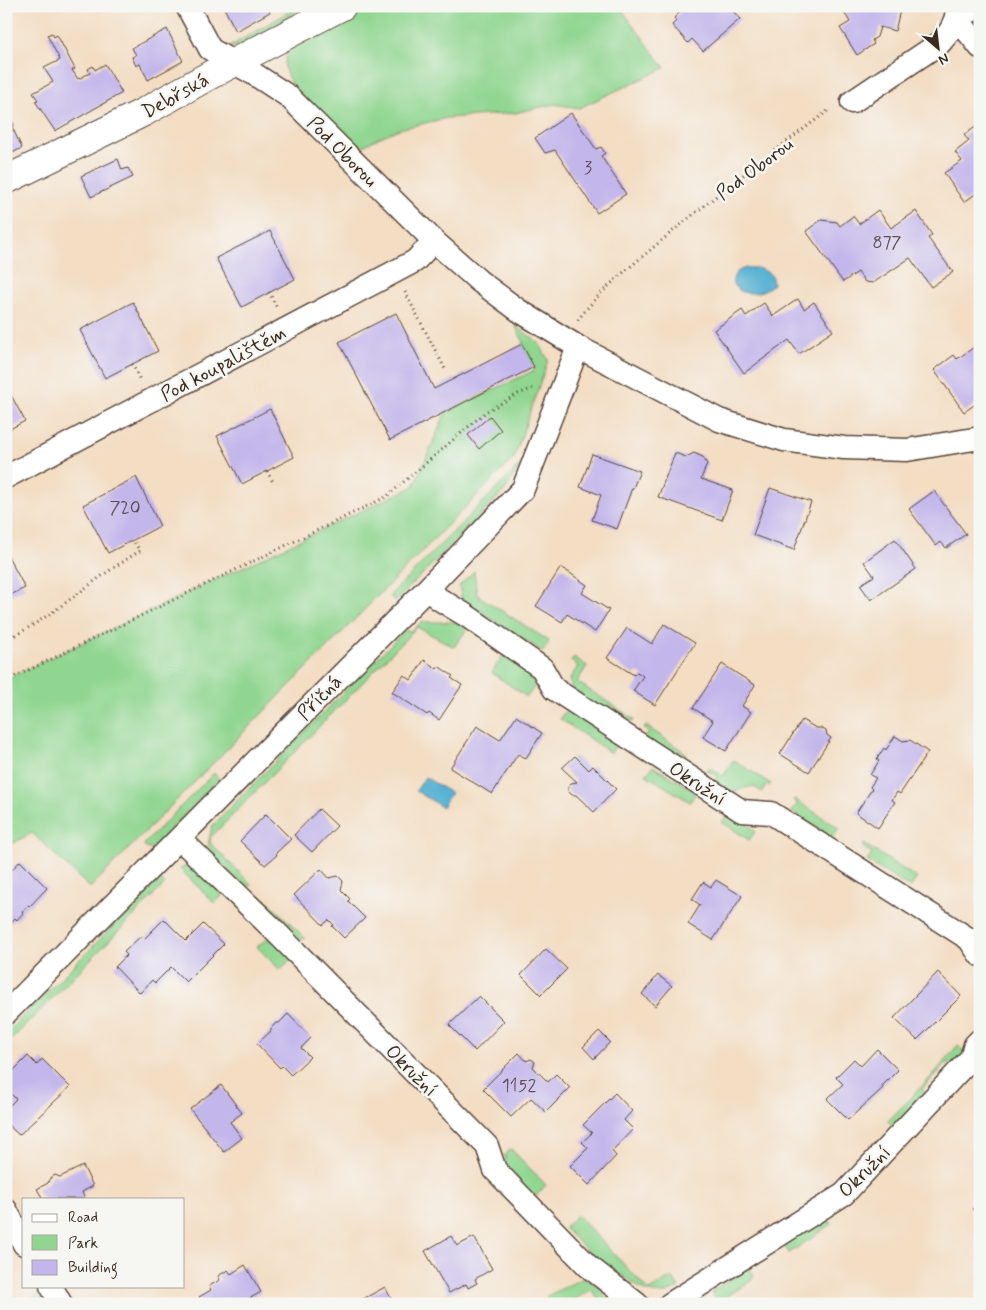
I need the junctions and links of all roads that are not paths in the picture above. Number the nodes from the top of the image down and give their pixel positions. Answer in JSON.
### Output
{"nodes":[{"id":1,"x":187,"y":6,"type":"edge"},
{"id":2,"x":342,"y":6,"type":"edge"},
{"id":3,"x":980,"y":7,"type":"edge"},
{"id":4,"x":956,"y":11,"type":"edge"},
{"id":5,"x":980,"y":47,"type":"edge"},
{"id":6,"x":234,"y":63,"type":"junction"},
{"id":7,"x":852,"y":102,"type":"road end"},
{"id":8,"x":6,"y":180,"type":"edge"},
{"id":9,"x":434,"y":241,"type":"junction"},
{"id":10,"x":571,"y":343,"type":"junction"},
{"id":11,"x":980,"y":438,"type":"edge"},
{"id":12,"x":6,"y":477,"type":"edge"},
{"id":13,"x":427,"y":588,"type":"junction"},
{"id":14,"x":180,"y":839,"type":"junction"},
{"id":15,"x":980,"y":955,"type":"edge"},
{"id":16,"x":6,"y":1013,"type":"edge"},
{"id":17,"x":980,"y":1040,"type":"edge"},
{"id":18,"x":6,"y":1210,"type":"edge"},
{"id":19,"x":22,"y":1240,"type":"edge"},
{"id":20,"x":53,"y":1288,"type":"edge"},
{"id":21,"x":61,"y":1304,"type":"edge"},
{"id":22,"x":637,"y":1304,"type":"edge"},
{"id":23,"x":670,"y":1304,"type":"edge"}],
"edges":[{"from":1,"to":6,"type":"street","name":"Pod Oborou"},
{"from":2,"to":6,"type":"main road","name":"Debřská"},
{"from":3,"to":4,"type":"street"},
{"from":4,"to":5,"type":"street"},
{"from":4,"to":7,"type":"street"},
{"from":6,"to":8,"type":"main road","name":"Debřská"},
{"from":6,"to":9,"type":"street","name":"Pod Oborou"},
{"from":9,"to":10,"type":"street","name":"Pod Oborou"},
{"from":9,"to":12,"type":"street","name":"Pod koupalištěm"},
{"from":10,"to":11,"type":"street","name":"Pod Oborou"},
{"from":10,"to":13,"type":"street","name":"Příčná"},
{"from":13,"to":14,"type":"street","name":"Příčná"},
{"from":13,"to":15,"type":"street","name":"Okružní"},
{"from":14,"to":16,"type":"street","name":"Příčná"},
{"from":14,"to":22,"type":"street","name":"Okružní"},
{"from":17,"to":23,"type":"street","name":"Okružní"},
{"from":18,"to":19,"type":"street"},
{"from":20,"to":21,"type":"street"}]}
